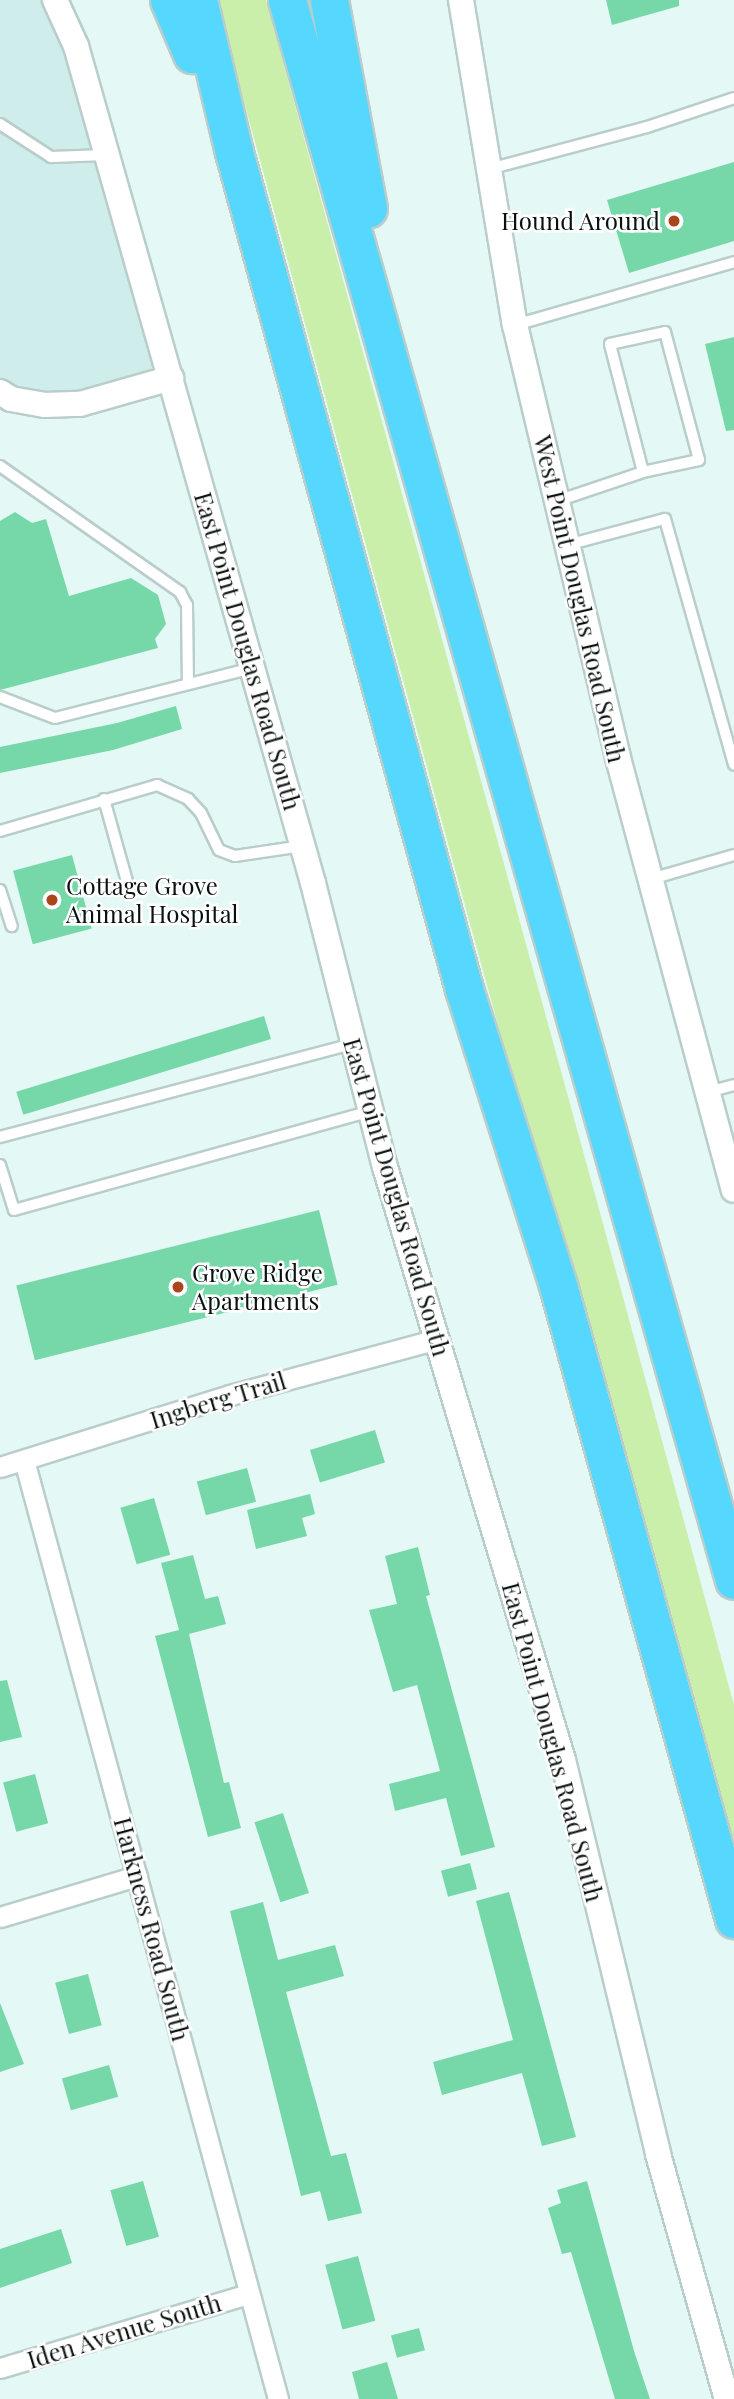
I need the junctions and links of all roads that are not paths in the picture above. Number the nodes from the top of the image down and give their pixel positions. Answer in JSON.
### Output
{"nodes":[{"id":1,"x":55,"y":0,"type":"edge"},
{"id":2,"x":169,"y":0,"type":"edge"},
{"id":3,"x":198,"y":0,"type":"edge"},
{"id":4,"x":287,"y":0,"type":"edge"},
{"id":5,"x":328,"y":0,"type":"edge"},
{"id":6,"x":461,"y":0,"type":"edge"},
{"id":7,"x":734,"y":98,"type":"edge"},
{"id":8,"x":0,"y":124,"type":"edge"},
{"id":9,"x":234,"y":152,"type":"junction"},
{"id":10,"x":107,"y":155,"type":"junction"},
{"id":11,"x":488,"y":170,"type":"junction"},
{"id":12,"x":734,"y":262,"type":"edge"},
{"id":13,"x":515,"y":325,"type":"junction"},
{"id":14,"x":171,"y":378,"type":"junction"},
{"id":15,"x":0,"y":392,"type":"edge"},
{"id":16,"x":415,"y":450,"type":"junction"},
{"id":17,"x":0,"y":466,"type":"edge"},
{"id":18,"x":643,"y":472,"type":"junction"},
{"id":19,"x":557,"y":502,"type":"junction"},
{"id":20,"x":567,"y":545,"type":"junction"},
{"id":21,"x":253,"y":667,"type":"junction"},
{"id":22,"x":188,"y":684,"type":"junction"},
{"id":23,"x":0,"y":696,"type":"edge"},
{"id":24,"x":734,"y":765,"type":"edge"},
{"id":25,"x":104,"y":799,"type":"junction"},
{"id":26,"x":0,"y":831,"type":"edge"},
{"id":27,"x":302,"y":846,"type":"junction"},
{"id":28,"x":734,"y":855,"type":"edge"},
{"id":29,"x":650,"y":880,"type":"junction"},
{"id":30,"x":0,"y":890,"type":"edge"},
{"id":31,"x":130,"y":891,"type":"dead end"},
{"id":32,"x":12,"y":926,"type":"dead end"},
{"id":33,"x":354,"y":1044,"type":"junction"},
{"id":34,"x":734,"y":1085,"type":"edge"},
{"id":35,"x":708,"y":1092,"type":"junction"},
{"id":36,"x":371,"y":1111,"type":"junction"},
{"id":37,"x":0,"y":1137,"type":"edge"},
{"id":38,"x":0,"y":1165,"type":"edge"},
{"id":39,"x":734,"y":1190,"type":"edge"},
{"id":40,"x":437,"y":1339,"type":"junction"},
{"id":41,"x":24,"y":1460,"type":"junction"},
{"id":42,"x":0,"y":1467,"type":"edge"},
{"id":43,"x":734,"y":1580,"type":"edge"},
{"id":44,"x":137,"y":1876,"type":"junction"},
{"id":45,"x":0,"y":1917,"type":"edge"},
{"id":46,"x":734,"y":1919,"type":"edge"},
{"id":47,"x":247,"y":2294,"type":"junction"},
{"id":48,"x":0,"y":2368,"type":"edge"},
{"id":49,"x":278,"y":2399,"type":"edge"},
{"id":50,"x":727,"y":2399,"type":"edge"}],
"edges":[{"from":1,"to":10,"type":"street","name":"East Point Douglas Road South"},
{"from":2,"to":9,"type":"highway"},
{"from":3,"to":9,"type":"highway"},
{"from":4,"to":16,"type":"highway"},
{"from":5,"to":16,"type":"highway"},
{"from":6,"to":11,"type":"street","name":"West Point Douglas Road South"},
{"from":7,"to":11,"type":"lane"},
{"from":8,"to":10,"type":"lane"},
{"from":9,"to":46,"type":"highway"},
{"from":10,"to":14,"type":"street","name":"East Point Douglas Road South"},
{"from":11,"to":13,"type":"street","name":"West Point Douglas Road South"},
{"from":12,"to":13,"type":"lane"},
{"from":13,"to":19,"type":"street","name":"West Point Douglas Road South"},
{"from":14,"to":15,"type":"street"},
{"from":14,"to":21,"type":"street","name":"East Point Douglas Road South"},
{"from":16,"to":43,"type":"highway"},
{"from":17,"to":22,"type":"lane"},
{"from":18,"to":18,"type":"lane"},
{"from":18,"to":19,"type":"lane"},
{"from":19,"to":20,"type":"street","name":"West Point Douglas Road South"},
{"from":20,"to":24,"type":"lane"},
{"from":20,"to":29,"type":"street","name":"West Point Douglas Road South"},
{"from":21,"to":22,"type":"lane"},
{"from":21,"to":27,"type":"street","name":"East Point Douglas Road South"},
{"from":22,"to":23,"type":"lane"},
{"from":25,"to":26,"type":"lane"},
{"from":25,"to":27,"type":"lane"},
{"from":25,"to":31,"type":"lane"},
{"from":27,"to":33,"type":"street","name":"East Point Douglas Road South"},
{"from":28,"to":29,"type":"lane"},
{"from":29,"to":35,"type":"street","name":"West Point Douglas Road South"},
{"from":30,"to":32,"type":"lane"},
{"from":33,"to":36,"type":"street","name":"East Point Douglas Road South"},
{"from":33,"to":37,"type":"lane"},
{"from":34,"to":35,"type":"lane"},
{"from":35,"to":39,"type":"street","name":"West Point Douglas Road South"},
{"from":36,"to":38,"type":"lane"},
{"from":36,"to":40,"type":"street","name":"East Point Douglas Road South"},
{"from":40,"to":41,"type":"street","name":"Ingberg Trail"},
{"from":40,"to":50,"type":"street","name":"East Point Douglas Road South"},
{"from":41,"to":42,"type":"street","name":"Ingberg Trail"},
{"from":41,"to":44,"type":"street","name":"Harkness Road South"},
{"from":44,"to":45,"type":"street"},
{"from":44,"to":47,"type":"street","name":"Harkness Road South"},
{"from":47,"to":48,"type":"street","name":"Iden Avenue South"},
{"from":47,"to":49,"type":"street","name":"Harkness Road South"}]}
